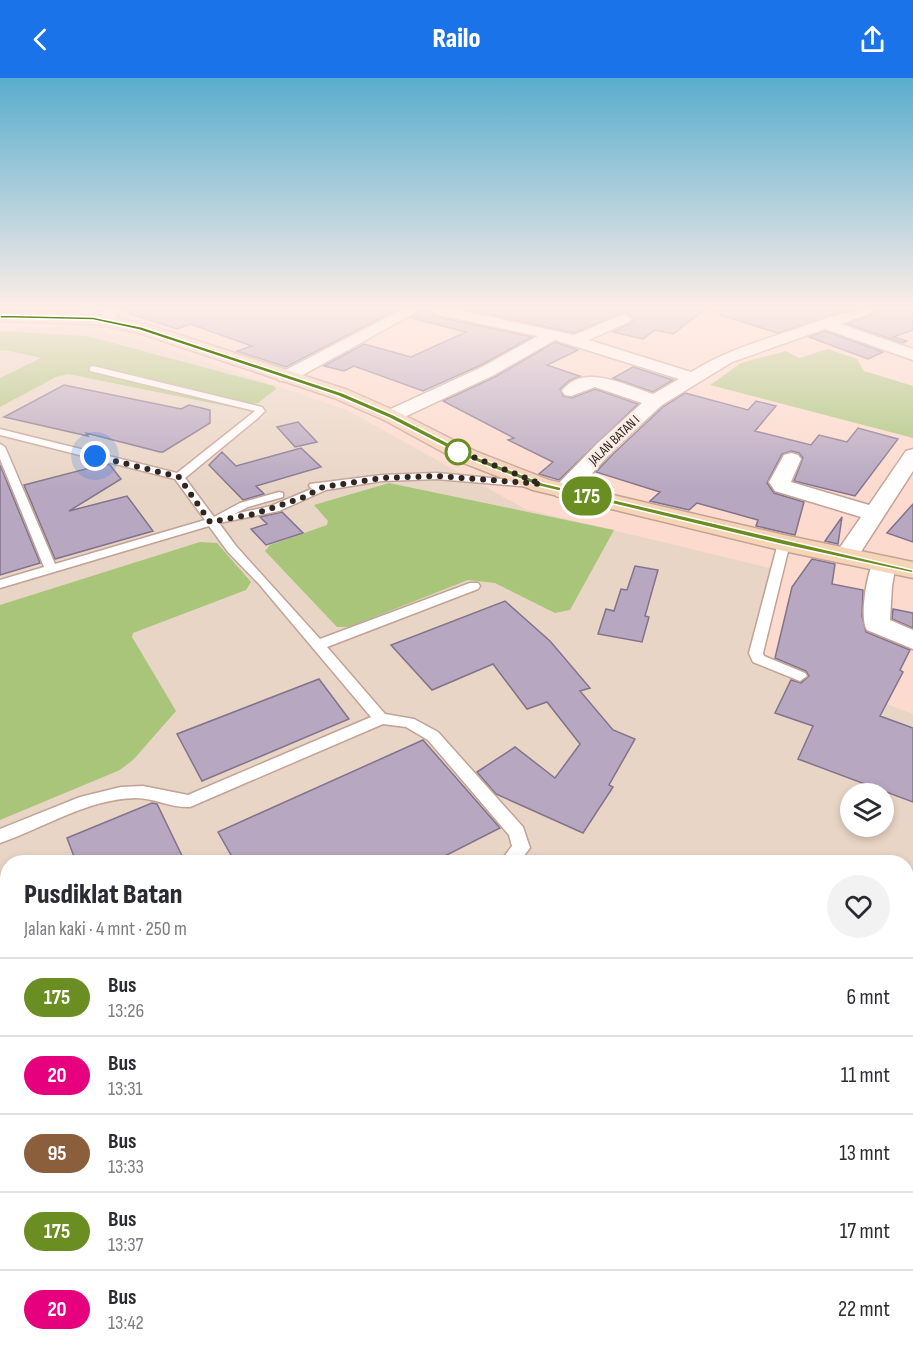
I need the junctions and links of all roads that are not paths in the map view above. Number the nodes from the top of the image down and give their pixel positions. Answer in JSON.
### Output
{"nodes":[{"id":1,"x":96,"y":370,"type":"edge"},
{"id":2,"x":264,"y":370,"type":"edge"},
{"id":3,"x":299,"y":370,"type":"edge"},
{"id":4,"x":491,"y":370,"type":"edge"},
{"id":5,"x":669,"y":370,"type":"edge"},
{"id":6,"x":707,"y":370,"type":"edge"},
{"id":7,"x":286,"y":377,"type":"junction"},
{"id":8,"x":693,"y":378,"type":"junction"},
{"id":9,"x":572,"y":391,"type":"dead end"},
{"id":10,"x":655,"y":401,"type":"junction"},
{"id":11,"x":392,"y":416,"type":"junction"},
{"id":12,"x":0,"y":432,"type":"edge"},
{"id":13,"x":0,"y":447,"type":"edge"},
{"id":14,"x":913,"y":455,"type":"edge"},
{"id":15,"x":791,"y":459,"type":"dead end"},
{"id":16,"x":179,"y":477,"type":"junction"},
{"id":17,"x":541,"y":484,"type":"junction"},
{"id":18,"x":564,"y":491,"type":"junction"},
{"id":19,"x":874,"y":514,"type":"junction"},
{"id":20,"x":210,"y":522,"type":"junction"},
{"id":21,"x":784,"y":543,"type":"junction"},
{"id":22,"x":846,"y":555,"type":"junction"},
{"id":23,"x":884,"y":564,"type":"junction"},
{"id":24,"x":51,"y":570,"type":"junction"},
{"id":25,"x":913,"y":570,"type":"edge"},
{"id":26,"x":0,"y":584,"type":"edge"},
{"id":27,"x":474,"y":586,"type":"dead end"},
{"id":28,"x":913,"y":640,"type":"edge"},
{"id":29,"x":318,"y":645,"type":"junction"},
{"id":30,"x":800,"y":676,"type":"dead end"},
{"id":31,"x":381,"y":719,"type":"junction"},
{"id":32,"x":0,"y":836,"type":"edge"},
{"id":33,"x":515,"y":855,"type":"edge"}],
"edges":[{"from":1,"to":16,"type":"lane"},
{"from":2,"to":7,"type":"main road"},
{"from":3,"to":7,"type":"street"},
{"from":4,"to":11,"type":"street"},
{"from":5,"to":8,"type":"street"},
{"from":6,"to":8,"type":"street","name":"JALAN BATAN I"},
{"from":7,"to":11,"type":"main road"},
{"from":8,"to":10,"type":"street","name":"JALAN BATAN I"},
{"from":9,"to":10,"type":"street"},
{"from":10,"to":18,"type":"street","name":"JALAN BATAN I"},
{"from":11,"to":17,"type":"main road"},
{"from":12,"to":16,"type":"lane"},
{"from":13,"to":24,"type":"lane"},
{"from":14,"to":19,"type":"street"},
{"from":15,"to":19,"type":"street"},
{"from":16,"to":20,"type":"lane"},
{"from":17,"to":18,"type":"main road"},
{"from":17,"to":20,"type":"lane"},
{"from":18,"to":21,"type":"main road"},
{"from":19,"to":22,"type":"street"},
{"from":20,"to":24,"type":"lane"},
{"from":20,"to":29,"type":"lane"},
{"from":21,"to":22,"type":"main road"},
{"from":21,"to":30,"type":"lane"},
{"from":22,"to":23,"type":"main road"},
{"from":23,"to":25,"type":"main road"},
{"from":23,"to":28,"type":"street"},
{"from":24,"to":26,"type":"lane"},
{"from":27,"to":29,"type":"lane"},
{"from":29,"to":31,"type":"lane"},
{"from":31,"to":32,"type":"lane"},
{"from":31,"to":33,"type":"lane"}]}
